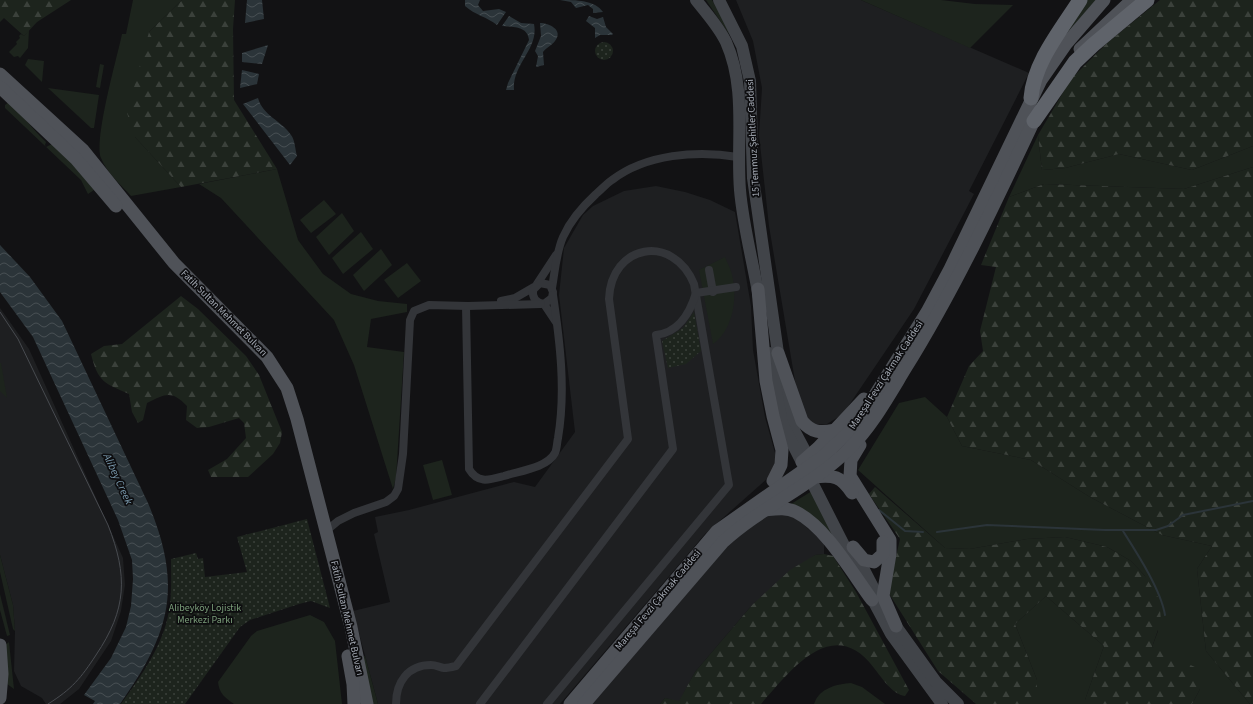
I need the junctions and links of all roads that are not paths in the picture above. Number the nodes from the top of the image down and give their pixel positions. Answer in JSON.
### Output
{"nodes":[{"id":1,"x":696,"y":0,"type":"edge"},
{"id":2,"x":719,"y":0,"type":"edge"},
{"id":3,"x":1080,"y":0,"type":"edge"},
{"id":4,"x":1104,"y":0,"type":"edge"},
{"id":5,"x":1132,"y":0,"type":"edge"},
{"id":6,"x":1147,"y":0,"type":"edge"},
{"id":7,"x":0,"y":74,"type":"edge"},
{"id":8,"x":4,"y":91,"type":"edge"},
{"id":9,"x":1032,"y":98,"type":"junction"},
{"id":10,"x":49,"y":118,"type":"junction"},
{"id":11,"x":1034,"y":121,"type":"junction"},
{"id":12,"x":738,"y":157,"type":"junction"},
{"id":13,"x":558,"y":251,"type":"junction"},
{"id":14,"x":709,"y":270,"type":"dead end"},
{"id":15,"x":536,"y":285,"type":"junction"},
{"id":16,"x":736,"y":287,"type":"dead end"},
{"id":17,"x":758,"y":289,"type":"junction"},
{"id":18,"x":553,"y":292,"type":"junction"},
{"id":19,"x":713,"y":292,"type":"junction"},
{"id":20,"x":696,"y":293,"type":"junction"},
{"id":21,"x":542,"y":304,"type":"junction"},
{"id":22,"x":487,"y":305,"type":"junction"},
{"id":23,"x":466,"y":306,"type":"junction"},
{"id":24,"x":558,"y":325,"type":"junction"},
{"id":25,"x":778,"y":352,"type":"junction"},
{"id":26,"x":899,"y":358,"type":"junction"},
{"id":27,"x":781,"y":403,"type":"junction"},
{"id":28,"x":873,"y":420,"type":"junction"},
{"id":29,"x":835,"y":430,"type":"junction"},
{"id":30,"x":814,"y":477,"type":"junction"},
{"id":31,"x":773,"y":481,"type":"junction"},
{"id":32,"x":763,"y":510,"type":"junction"},
{"id":33,"x":833,"y":516,"type":"junction"},
{"id":34,"x":733,"y":519,"type":"junction"},
{"id":35,"x":326,"y":531,"type":"junction"},
{"id":36,"x":853,"y":547,"type":"junction"},
{"id":37,"x":872,"y":600,"type":"junction"},
{"id":38,"x":896,"y":626,"type":"junction"},
{"id":39,"x":0,"y":645,"type":"edge"},
{"id":40,"x":0,"y":698,"type":"edge"},
{"id":41,"x":354,"y":704,"type":"edge"},
{"id":42,"x":367,"y":704,"type":"edge"},
{"id":43,"x":396,"y":704,"type":"edge"},
{"id":44,"x":480,"y":704,"type":"edge"},
{"id":45,"x":547,"y":704,"type":"edge"},
{"id":46,"x":570,"y":704,"type":"edge"},
{"id":47,"x":584,"y":704,"type":"edge"},
{"id":48,"x":942,"y":704,"type":"edge"},
{"id":49,"x":958,"y":704,"type":"edge"}],
"edges":[{"from":1,"to":12,"type":"main road","name":"15 Temmuz Şehitler Caddesi"},
{"from":2,"to":25,"type":"main road","name":"15 Temmuz Şehitler Caddesi"},
{"from":3,"to":9,"type":"highway"},
{"from":4,"to":9,"type":"main road","name":"Mareşal Fevzi Çakmak Caddesi"},
{"from":5,"to":11,"type":"main road","name":"Mareşal Fevzi Çakmak Caddesi"},
{"from":6,"to":11,"type":"highway"},
{"from":7,"to":10,"type":"main road","name":"Fatih Sultan Mehmet Bulvarı"},
{"from":8,"to":10,"type":"main road"},
{"from":8,"to":41,"type":"main road","name":"Fatih Sultan Mehmet Bulvarı"},
{"from":9,"to":26,"type":"main road","name":"Mareşal Fevzi Çakmak Caddesi"},
{"from":10,"to":35,"type":"main road","name":"Fatih Sultan Mehmet Bulvarı"},
{"from":11,"to":28,"type":"main road","name":"Mareşal Fevzi Çakmak Caddesi"},
{"from":12,"to":13,"type":"street"},
{"from":12,"to":17,"type":"main road","name":"15 Temmuz Şehitler Caddesi"},
{"from":13,"to":15,"type":"street"},
{"from":13,"to":18,"type":"street"},
{"from":14,"to":19,"type":"street"},
{"from":15,"to":18,"type":"street"},
{"from":15,"to":21,"type":"street"},
{"from":15,"to":22,"type":"street"},
{"from":16,"to":19,"type":"street"},
{"from":17,"to":27,"type":"main road","name":"15 Temmuz Şehitler Caddesi"},
{"from":17,"to":31,"type":"main road"},
{"from":18,"to":21,"type":"street"},
{"from":18,"to":24,"type":"street"},
{"from":19,"to":20,"type":"street"},
{"from":20,"to":43,"type":"street"},
{"from":20,"to":44,"type":"street"},
{"from":20,"to":45,"type":"street"},
{"from":21,"to":22,"type":"street"},
{"from":21,"to":24,"type":"street"},
{"from":22,"to":23,"type":"street"},
{"from":23,"to":24,"type":"street"},
{"from":23,"to":35,"type":"street"},
{"from":25,"to":27,"type":"main road","name":"15 Temmuz Şehitler Caddesi"},
{"from":25,"to":29,"type":"main road"},
{"from":26,"to":29,"type":"main road"},
{"from":26,"to":34,"type":"main road","name":"Mareşal Fevzi Çakmak Caddesi"},
{"from":27,"to":33,"type":"main road"},
{"from":28,"to":30,"type":"main road","name":"Mareşal Fevzi Çakmak Caddesi"},
{"from":28,"to":38,"type":"main road"},
{"from":29,"to":31,"type":"main road"},
{"from":30,"to":32,"type":"main road","name":"Mareşal Fevzi Çakmak Caddesi"},
{"from":30,"to":36,"type":"main road"},
{"from":31,"to":34,"type":"main road"},
{"from":32,"to":37,"type":"main road"},
{"from":32,"to":47,"type":"main road","name":"Mareşal Fevzi Çakmak Caddesi"},
{"from":33,"to":36,"type":"main road"},
{"from":33,"to":37,"type":"main road"},
{"from":34,"to":46,"type":"main road","name":"Mareşal Fevzi Çakmak Caddesi"},
{"from":35,"to":42,"type":"main road","name":"Fatih Sultan Mehmet Bulvarı"},
{"from":36,"to":38,"type":"main road"},
{"from":37,"to":48,"type":"main road"},
{"from":38,"to":49,"type":"main road"},
{"from":39,"to":40,"type":"main road"}]}
